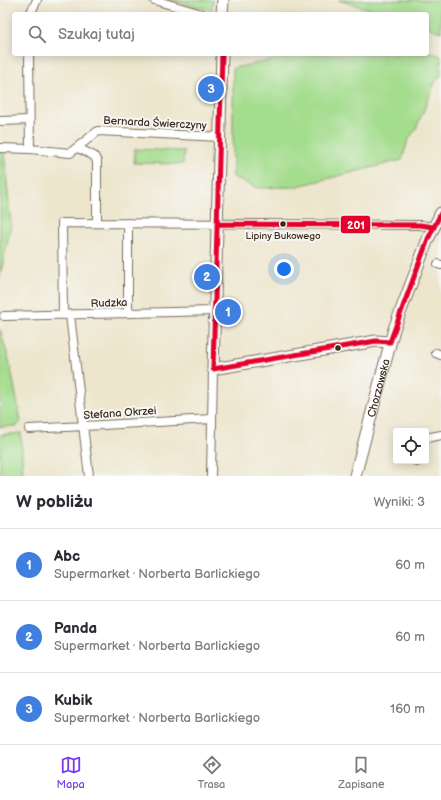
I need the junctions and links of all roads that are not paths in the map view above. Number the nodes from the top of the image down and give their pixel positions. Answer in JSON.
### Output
{"nodes":[{"id":1,"x":37,"y":0,"type":"edge"},
{"id":2,"x":154,"y":0,"type":"edge"},
{"id":3,"x":31,"y":12,"type":"edge"},
{"id":4,"x":195,"y":12,"type":"edge"},
{"id":5,"x":29,"y":56,"type":"edge"},
{"id":6,"x":222,"y":56,"type":"edge"},
{"id":7,"x":29,"y":120,"type":"junction"},
{"id":8,"x":0,"y":121,"type":"edge"},
{"id":9,"x":221,"y":137,"type":"junction"},
{"id":10,"x":0,"y":148,"type":"edge"},
{"id":11,"x":78,"y":148,"type":"junction"},
{"id":12,"x":30,"y":149,"type":"junction"},
{"id":13,"x":441,"y":213,"type":"edge"},
{"id":14,"x":97,"y":223,"type":"junction"},
{"id":15,"x":128,"y":223,"type":"junction"},
{"id":16,"x":218,"y":224,"type":"junction"},
{"id":17,"x":433,"y":227,"type":"junction"},
{"id":18,"x":215,"y":311,"type":"junction"},
{"id":19,"x":128,"y":313,"type":"junction"},
{"id":20,"x":67,"y":315,"type":"junction"},
{"id":21,"x":4,"y":316,"type":"dead end"},
{"id":22,"x":390,"y":342,"type":"junction"},
{"id":23,"x":213,"y":369,"type":"junction"},
{"id":24,"x":212,"y":419,"type":"junction"},
{"id":25,"x":84,"y":425,"type":"junction"},
{"id":26,"x":29,"y":429,"type":"dead end"},
{"id":27,"x":441,"y":435,"type":"edge"},
{"id":28,"x":429,"y":437,"type":"edge"},
{"id":29,"x":89,"y":476,"type":"edge"},
{"id":30,"x":211,"y":476,"type":"edge"},
{"id":31,"x":355,"y":476,"type":"edge"}],
"edges":[{"from":1,"to":3,"type":"street"},
{"from":2,"to":4,"type":"street"},
{"from":5,"to":7,"type":"street"},
{"from":6,"to":9,"type":"street"},
{"from":7,"to":8,"type":"street"},
{"from":7,"to":12,"type":"street"},
{"from":9,"to":11,"type":"street","name":"Bernarda Świerczyny"},
{"from":9,"to":16,"type":"street"},
{"from":10,"to":12,"type":"street","name":"Bernarda Świerczyny"},
{"from":11,"to":12,"type":"street","name":"Bernarda Świerczyny"},
{"from":11,"to":14,"type":"street"},
{"from":13,"to":17,"type":"street","name":"Chorzowska"},
{"from":14,"to":15,"type":"street"},
{"from":14,"to":20,"type":"street"},
{"from":15,"to":16,"type":"street"},
{"from":15,"to":19,"type":"street"},
{"from":16,"to":17,"type":"street"},
{"from":16,"to":18,"type":"street"},
{"from":17,"to":22,"type":"street","name":"Chorzowska"},
{"from":18,"to":19,"type":"street","name":"Rudzka"},
{"from":18,"to":23,"type":"street"},
{"from":19,"to":20,"type":"street","name":"Rudzka"},
{"from":20,"to":21,"type":"street","name":"Rudzka"},
{"from":20,"to":25,"type":"street"},
{"from":22,"to":23,"type":"street"},
{"from":22,"to":31,"type":"street","name":"Chorzowska"},
{"from":23,"to":24,"type":"street"},
{"from":24,"to":25,"type":"street","name":"Stefana Okrzei"},
{"from":24,"to":30,"type":"street"},
{"from":25,"to":26,"type":"street","name":"Stefana Okrzei"},
{"from":25,"to":29,"type":"street"},
{"from":27,"to":28,"type":"street"}]}
